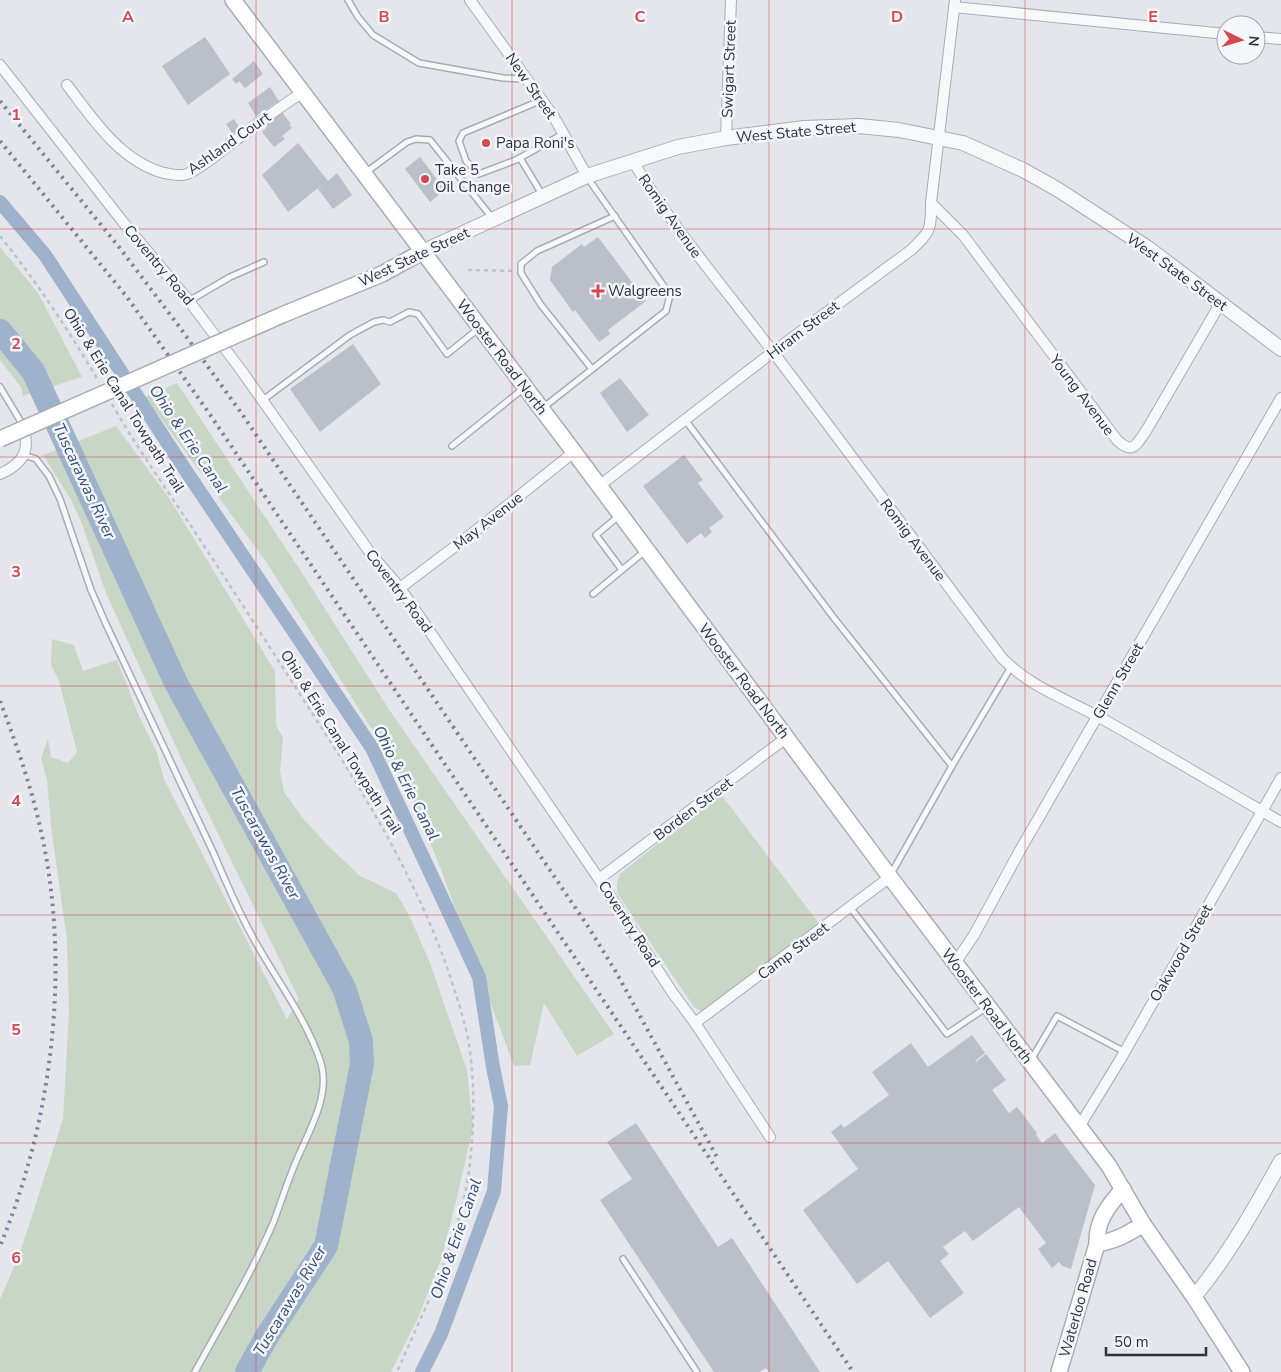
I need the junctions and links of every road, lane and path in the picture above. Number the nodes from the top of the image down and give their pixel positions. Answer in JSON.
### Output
{"nodes":[{"id":1,"x":233,"y":0,"type":"edge"},
{"id":2,"x":348,"y":0,"type":"edge"},
{"id":3,"x":470,"y":0,"type":"edge"},
{"id":4,"x":731,"y":0,"type":"edge"},
{"id":5,"x":955,"y":3,"type":"edge"},
{"id":6,"x":1216,"y":33,"type":"edge"},
{"id":7,"x":1266,"y":38,"type":"edge"},
{"id":8,"x":1281,"y":39,"type":"edge"},
{"id":9,"x":0,"y":65,"type":"edge"},
{"id":10,"x":526,"y":79,"type":"junction"},
{"id":11,"x":67,"y":85,"type":"dead end"},
{"id":12,"x":302,"y":93,"type":"junction"},
{"id":13,"x":542,"y":100,"type":"junction"},
{"id":14,"x":563,"y":134,"type":"junction"},
{"id":15,"x":938,"y":136,"type":"junction"},
{"id":16,"x":726,"y":138,"type":"junction"},
{"id":17,"x":520,"y":158,"type":"junction"},
{"id":18,"x":632,"y":160,"type":"junction"},
{"id":19,"x":364,"y":174,"type":"junction"},
{"id":20,"x":587,"y":176,"type":"junction"},
{"id":21,"x":544,"y":196,"type":"junction"},
{"id":22,"x":930,"y":203,"type":"junction"},
{"id":23,"x":615,"y":216,"type":"junction"},
{"id":24,"x":493,"y":220,"type":"junction"},
{"id":25,"x":0,"y":236,"type":"edge"},
{"id":26,"x":422,"y":252,"type":"junction"},
{"id":27,"x":264,"y":262,"type":"dead end"},
{"id":28,"x":468,"y":270,"type":"dead end"},
{"id":29,"x":521,"y":271,"type":"junction"},
{"id":30,"x":189,"y":301,"type":"junction"},
{"id":31,"x":1220,"y":304,"type":"junction"},
{"id":32,"x":480,"y":328,"type":"junction"},
{"id":33,"x":1281,"y":350,"type":"edge"},
{"id":34,"x":773,"y":352,"type":"junction"},
{"id":35,"x":592,"y":369,"type":"junction"},
{"id":36,"x":100,"y":384,"type":"dead end"},
{"id":37,"x":0,"y":387,"type":"edge"},
{"id":38,"x":525,"y":388,"type":"junction"},
{"id":39,"x":1281,"y":398,"type":"edge"},
{"id":40,"x":110,"y":400,"type":"dead end"},
{"id":41,"x":263,"y":400,"type":"junction"},
{"id":42,"x":541,"y":409,"type":"junction"},
{"id":43,"x":686,"y":421,"type":"junction"},
{"id":44,"x":21,"y":422,"type":"joint"},
{"id":45,"x":0,"y":439,"type":"edge"},
{"id":46,"x":452,"y":446,"type":"dead end"},
{"id":47,"x":574,"y":452,"type":"junction"},
{"id":48,"x":24,"y":455,"type":"junction"},
{"id":49,"x":0,"y":474,"type":"edge"},
{"id":50,"x":599,"y":486,"type":"junction"},
{"id":51,"x":620,"y":515,"type":"junction"},
{"id":52,"x":646,"y":550,"type":"junction"},
{"id":53,"x":622,"y":570,"type":"junction"},
{"id":54,"x":400,"y":588,"type":"junction"},
{"id":55,"x":593,"y":594,"type":"dead end"},
{"id":56,"x":1011,"y":667,"type":"junction"},
{"id":57,"x":1097,"y":717,"type":"junction"},
{"id":58,"x":786,"y":738,"type":"junction"},
{"id":59,"x":952,"y":766,"type":"junction"},
{"id":60,"x":1281,"y":778,"type":"edge"},
{"id":61,"x":1262,"y":811,"type":"junction"},
{"id":62,"x":1281,"y":822,"type":"edge"},
{"id":63,"x":890,"y":877,"type":"junction"},
{"id":64,"x":600,"y":879,"type":"junction"},
{"id":65,"x":850,"y":907,"type":"junction"},
{"id":66,"x":955,"y":963,"type":"junction"},
{"id":67,"x":987,"y":1006,"type":"junction"},
{"id":68,"x":695,"y":1023,"type":"junction"},
{"id":69,"x":1125,"y":1052,"type":"junction"},
{"id":70,"x":1030,"y":1062,"type":"junction"},
{"id":71,"x":1079,"y":1127,"type":"junction"},
{"id":72,"x":770,"y":1137,"type":"dead end"},
{"id":73,"x":1279,"y":1170,"type":"edge"},
{"id":74,"x":1122,"y":1189,"type":"junction"},
{"id":75,"x":1143,"y":1224,"type":"junction"},
{"id":76,"x":1096,"y":1244,"type":"junction"},
{"id":77,"x":623,"y":1259,"type":"dead end"},
{"id":78,"x":1194,"y":1297,"type":"junction"},
{"id":79,"x":195,"y":1372,"type":"edge"},
{"id":80,"x":397,"y":1372,"type":"edge"},
{"id":81,"x":698,"y":1372,"type":"edge"},
{"id":82,"x":1059,"y":1372,"type":"edge"},
{"id":83,"x":1242,"y":1372,"type":"edge"}],
"edges":[{"from":1,"to":12,"type":"main road","name":"Wooster Road North"},
{"from":2,"to":10,"type":"lane"},
{"from":3,"to":10,"type":"street","name":"New Street"},
{"from":4,"to":16,"type":"street","name":"Swigart Street"},
{"from":5,"to":6,"type":"street"},
{"from":5,"to":15,"type":"street","name":"Hiram Street"},
{"from":7,"to":8,"type":"street"},
{"from":9,"to":30,"type":"street","name":"Coventry Road"},
{"from":10,"to":13,"type":"street","name":"New Street"},
{"from":11,"to":12,"type":"street","name":"Ashland Court"},
{"from":12,"to":19,"type":"main road","name":"Wooster Road North"},
{"from":13,"to":14,"type":"street","name":"New Street"},
{"from":13,"to":17,"type":"lane"},
{"from":14,"to":17,"type":"lane"},
{"from":14,"to":20,"type":"street","name":"New Street"},
{"from":15,"to":16,"type":"street","name":"West State Street"},
{"from":15,"to":22,"type":"street","name":"Hiram Street"},
{"from":15,"to":31,"type":"street","name":"West State Street"},
{"from":16,"to":18,"type":"street","name":"West State Street"},
{"from":17,"to":21,"type":"lane"},
{"from":18,"to":20,"type":"street","name":"West State Street"},
{"from":18,"to":34,"type":"street","name":"Romig Avenue"},
{"from":19,"to":24,"type":"lane"},
{"from":19,"to":26,"type":"main road","name":"Wooster Road North"},
{"from":20,"to":21,"type":"street","name":"West State Street"},
{"from":20,"to":23,"type":"lane"},
{"from":21,"to":24,"type":"street","name":"West State Street"},
{"from":22,"to":31,"type":"street","name":"Young Avenue"},
{"from":22,"to":34,"type":"street","name":"Hiram Street"},
{"from":23,"to":29,"type":"lane"},
{"from":23,"to":35,"type":"lane"},
{"from":24,"to":26,"type":"street","name":"West State Street"},
{"from":25,"to":36,"type":"path","name":"Ohio & Erie Canal Towpath Trail"},
{"from":26,"to":32,"type":"main road","name":"Wooster Road North"},
{"from":26,"to":45,"type":"main road","name":"West State Street","bridge":true},
{"from":27,"to":30,"type":"lane"},
{"from":28,"to":29,"type":"path"},
{"from":29,"to":35,"type":"lane"},
{"from":30,"to":41,"type":"street","name":"Coventry Road"},
{"from":31,"to":33,"type":"street","name":"West State Street"},
{"from":32,"to":38,"type":"main road","name":"Wooster Road North"},
{"from":32,"to":41,"type":"lane"},
{"from":34,"to":43,"type":"street","name":"Hiram Street"},
{"from":34,"to":56,"type":"street","name":"Romig Avenue"},
{"from":35,"to":42,"type":"lane"},
{"from":37,"to":44,"type":"lane"},
{"from":38,"to":42,"type":"main road","name":"Wooster Road North"},
{"from":38,"to":46,"type":"lane"},
{"from":39,"to":57,"type":"street","name":"Glenn Street"},
{"from":40,"to":80,"type":"path","name":"Ohio & Erie Canal Towpath Trail"},
{"from":41,"to":54,"type":"street","name":"Coventry Road"},
{"from":42,"to":47,"type":"main road","name":"Wooster Road North"},
{"from":43,"to":50,"type":"street","name":"Hiram Street"},
{"from":43,"to":59,"type":"lane"},
{"from":44,"to":48,"type":"street"},
{"from":47,"to":50,"type":"main road","name":"Wooster Road North"},
{"from":47,"to":54,"type":"street","name":"May Avenue"},
{"from":48,"to":49,"type":"street"},
{"from":48,"to":79,"type":"lane"},
{"from":50,"to":51,"type":"main road","name":"Wooster Road North"},
{"from":51,"to":52,"type":"main road","name":"Wooster Road North"},
{"from":51,"to":53,"type":"lane"},
{"from":52,"to":53,"type":"lane"},
{"from":52,"to":58,"type":"main road","name":"Wooster Road North"},
{"from":53,"to":55,"type":"lane"},
{"from":54,"to":64,"type":"street","name":"Coventry Road"},
{"from":56,"to":57,"type":"street","name":"Romig Avenue"},
{"from":56,"to":59,"type":"lane"},
{"from":57,"to":61,"type":"street","name":"Romig Avenue"},
{"from":57,"to":66,"type":"street","name":"Glenn Street"},
{"from":58,"to":63,"type":"main road","name":"Wooster Road North"},
{"from":58,"to":64,"type":"street","name":"Borden Street"},
{"from":59,"to":63,"type":"lane"},
{"from":60,"to":61,"type":"street","name":"Oakwood Street"},
{"from":61,"to":62,"type":"street","name":"Romig Avenue"},
{"from":61,"to":69,"type":"street","name":"Oakwood Street"},
{"from":63,"to":65,"type":"street","name":"Camp Street"},
{"from":63,"to":66,"type":"main road","name":"Wooster Road North"},
{"from":64,"to":68,"type":"street","name":"Coventry Road"},
{"from":65,"to":67,"type":"lane"},
{"from":65,"to":68,"type":"street","name":"Camp Street"},
{"from":66,"to":67,"type":"main road","name":"Wooster Road North"},
{"from":67,"to":70,"type":"main road","name":"Wooster Road North"},
{"from":68,"to":72,"type":"street","name":"Coventry Road"},
{"from":69,"to":70,"type":"lane"},
{"from":69,"to":71,"type":"street","name":"Oakwood Street"},
{"from":70,"to":71,"type":"main road","name":"Wooster Road North"},
{"from":71,"to":74,"type":"main road","name":"Wooster Road North"},
{"from":73,"to":78,"type":"street"},
{"from":74,"to":75,"type":"main road","name":"Wooster Road North"},
{"from":74,"to":76,"type":"main road","name":"Waterloo Road"},
{"from":75,"to":76,"type":"main road","name":"Waterloo Road"},
{"from":75,"to":78,"type":"main road","name":"Wooster Road North"},
{"from":76,"to":82,"type":"main road","name":"Waterloo Road"},
{"from":77,"to":81,"type":"lane"},
{"from":78,"to":83,"type":"main road","name":"Wooster Road North"}]}
